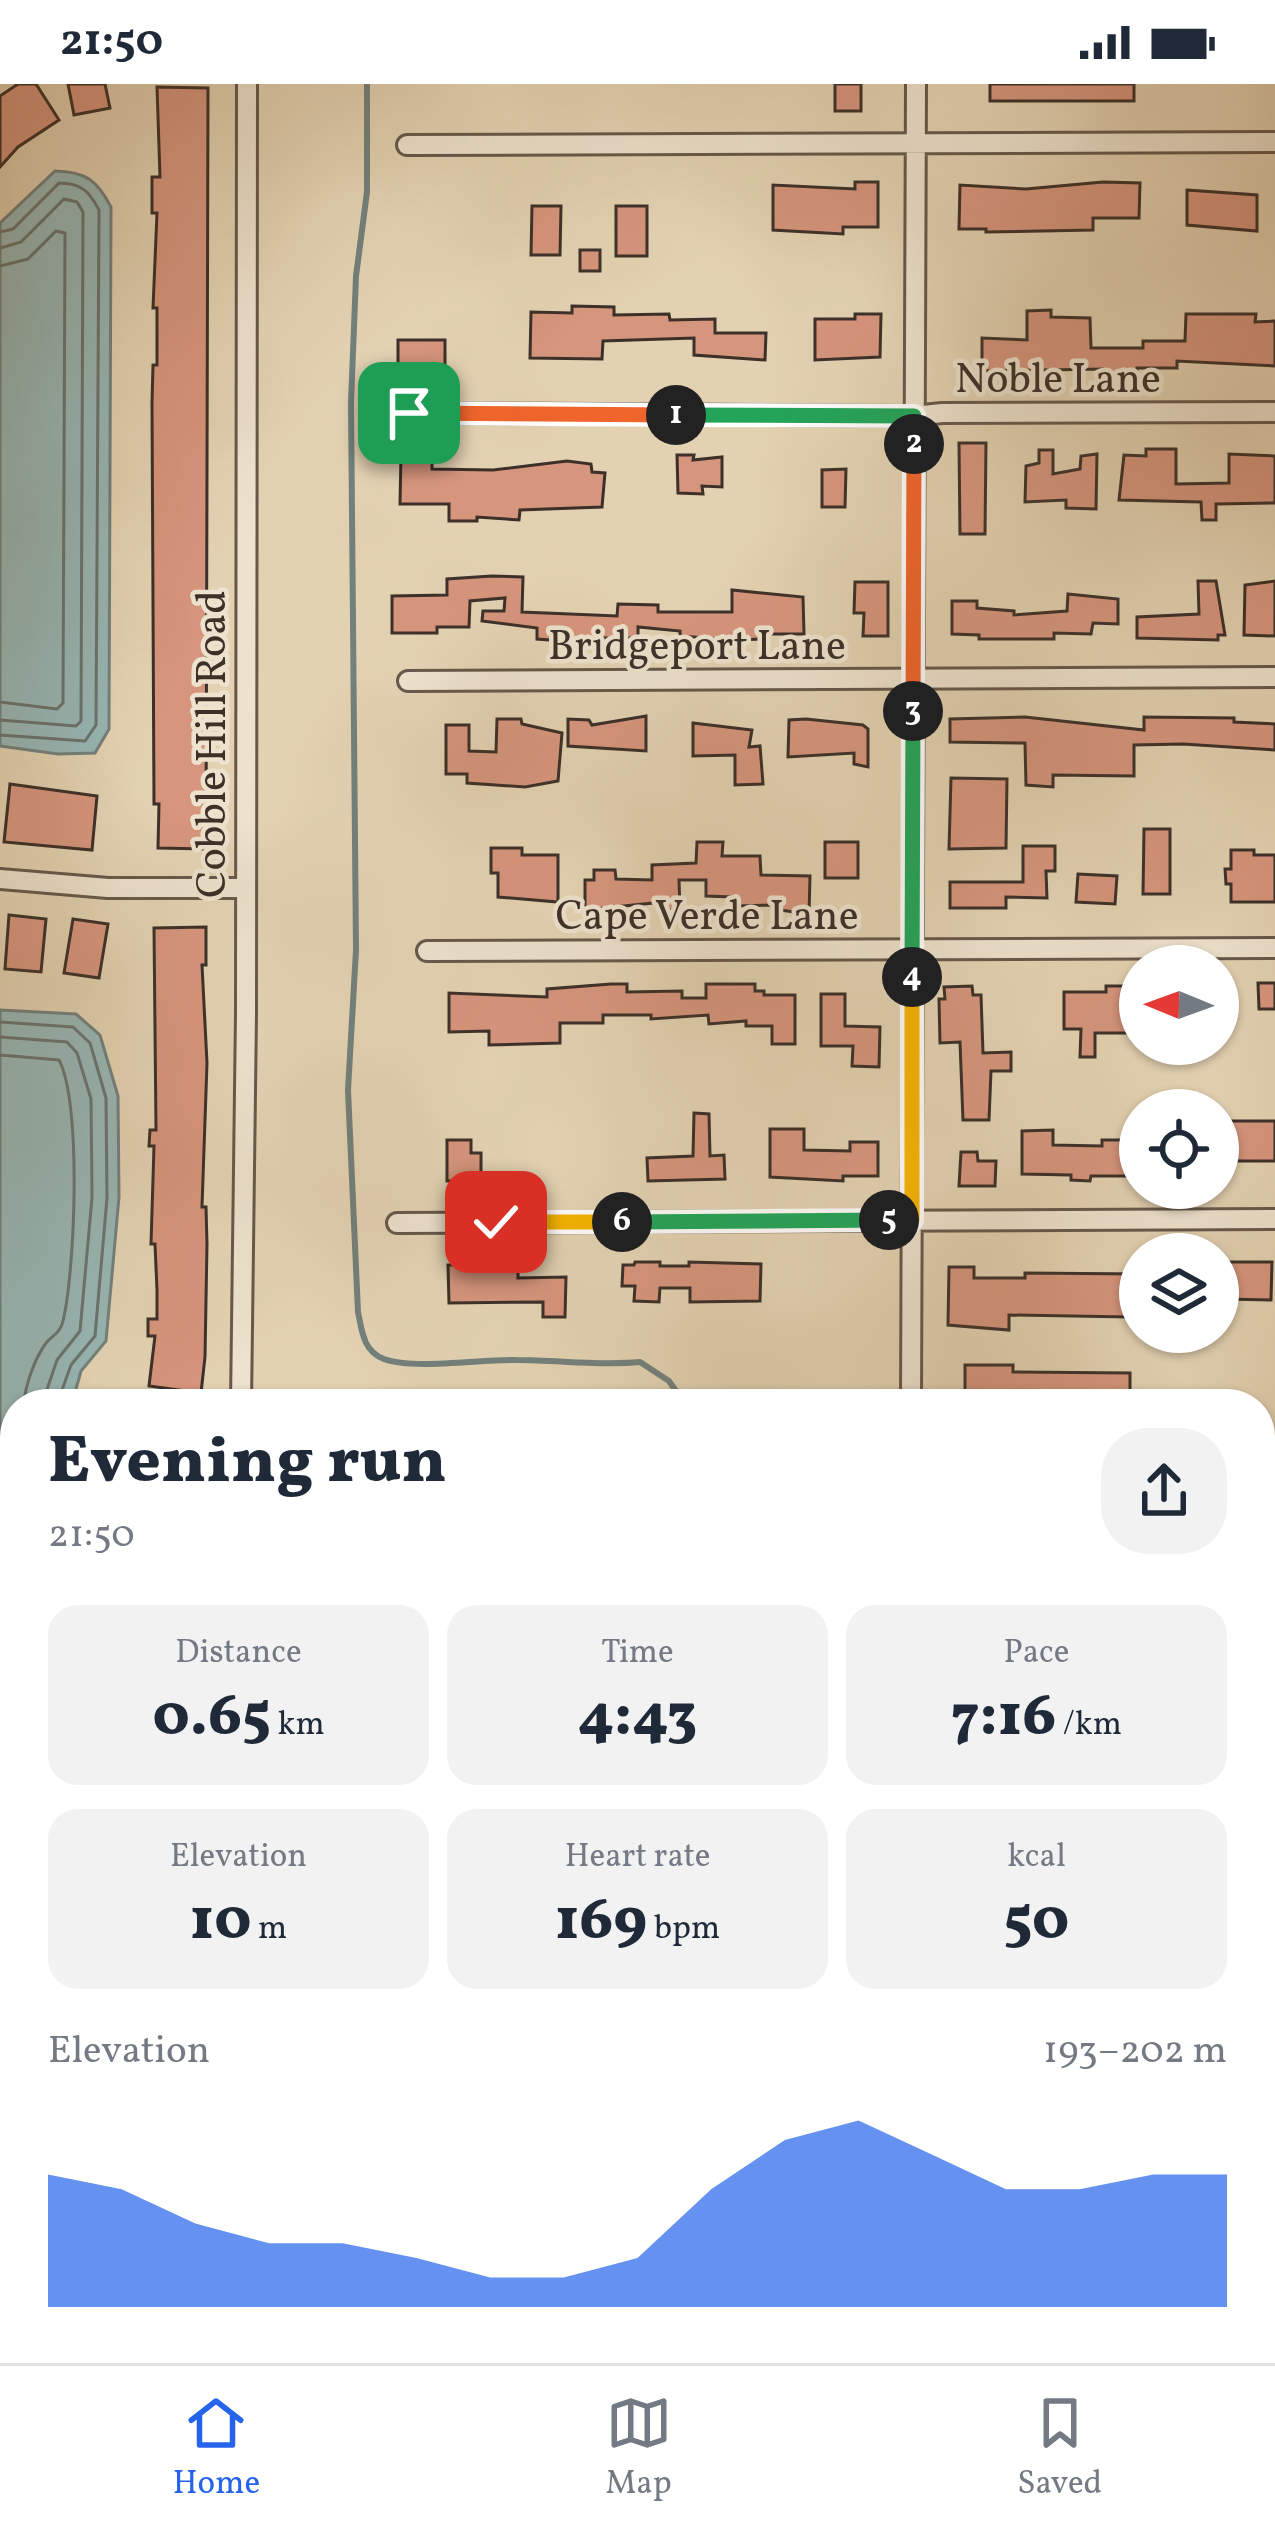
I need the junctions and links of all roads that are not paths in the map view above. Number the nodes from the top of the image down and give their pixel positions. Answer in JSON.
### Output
{"nodes":[{"id":1,"x":247,"y":84,"type":"edge"},
{"id":2,"x":916,"y":84,"type":"edge"},
{"id":3,"x":1275,"y":142,"type":"edge"},
{"id":4,"x":407,"y":145,"type":"dead end"},
{"id":5,"x":916,"y":146,"type":"junction"},
{"id":6,"x":1275,"y":412,"type":"edge"},
{"id":7,"x":409,"y":413,"type":"dead end"},
{"id":8,"x":914,"y":416,"type":"junction"},
{"id":9,"x":1275,"y":677,"type":"edge"},
{"id":10,"x":913,"y":679,"type":"junction"},
{"id":11,"x":408,"y":681,"type":"dead end"},
{"id":12,"x":0,"y":880,"type":"edge"},
{"id":13,"x":246,"y":888,"type":"junction"},
{"id":14,"x":1275,"y":948,"type":"edge"},
{"id":15,"x":912,"y":950,"type":"junction"},
{"id":16,"x":428,"y":951,"type":"dead end"},
{"id":17,"x":1275,"y":1219,"type":"edge"},
{"id":18,"x":912,"y":1220,"type":"junction"},
{"id":19,"x":397,"y":1222,"type":"dead end"},
{"id":20,"x":242,"y":1389,"type":"edge"},
{"id":21,"x":911,"y":1389,"type":"edge"}],
"edges":[{"from":1,"to":13,"type":"street","name":"Cobble Hill Road"},
{"from":2,"to":5,"type":"street"},
{"from":3,"to":5,"type":"street"},
{"from":4,"to":5,"type":"street"},
{"from":5,"to":8,"type":"street"},
{"from":6,"to":8,"type":"street","name":"Noble Lane"},
{"from":7,"to":8,"type":"street","name":"Noble Lane"},
{"from":8,"to":10,"type":"street"},
{"from":9,"to":10,"type":"street","name":"Bridgeport Lane"},
{"from":10,"to":11,"type":"street","name":"Bridgeport Lane"},
{"from":10,"to":15,"type":"street"},
{"from":12,"to":13,"type":"street"},
{"from":13,"to":20,"type":"street","name":"Cobble Hill Road"},
{"from":14,"to":15,"type":"street","name":"Cape Verde Lane"},
{"from":15,"to":16,"type":"street","name":"Cape Verde Lane"},
{"from":15,"to":18,"type":"street"},
{"from":17,"to":18,"type":"street"},
{"from":18,"to":19,"type":"street"},
{"from":18,"to":21,"type":"street"}]}
